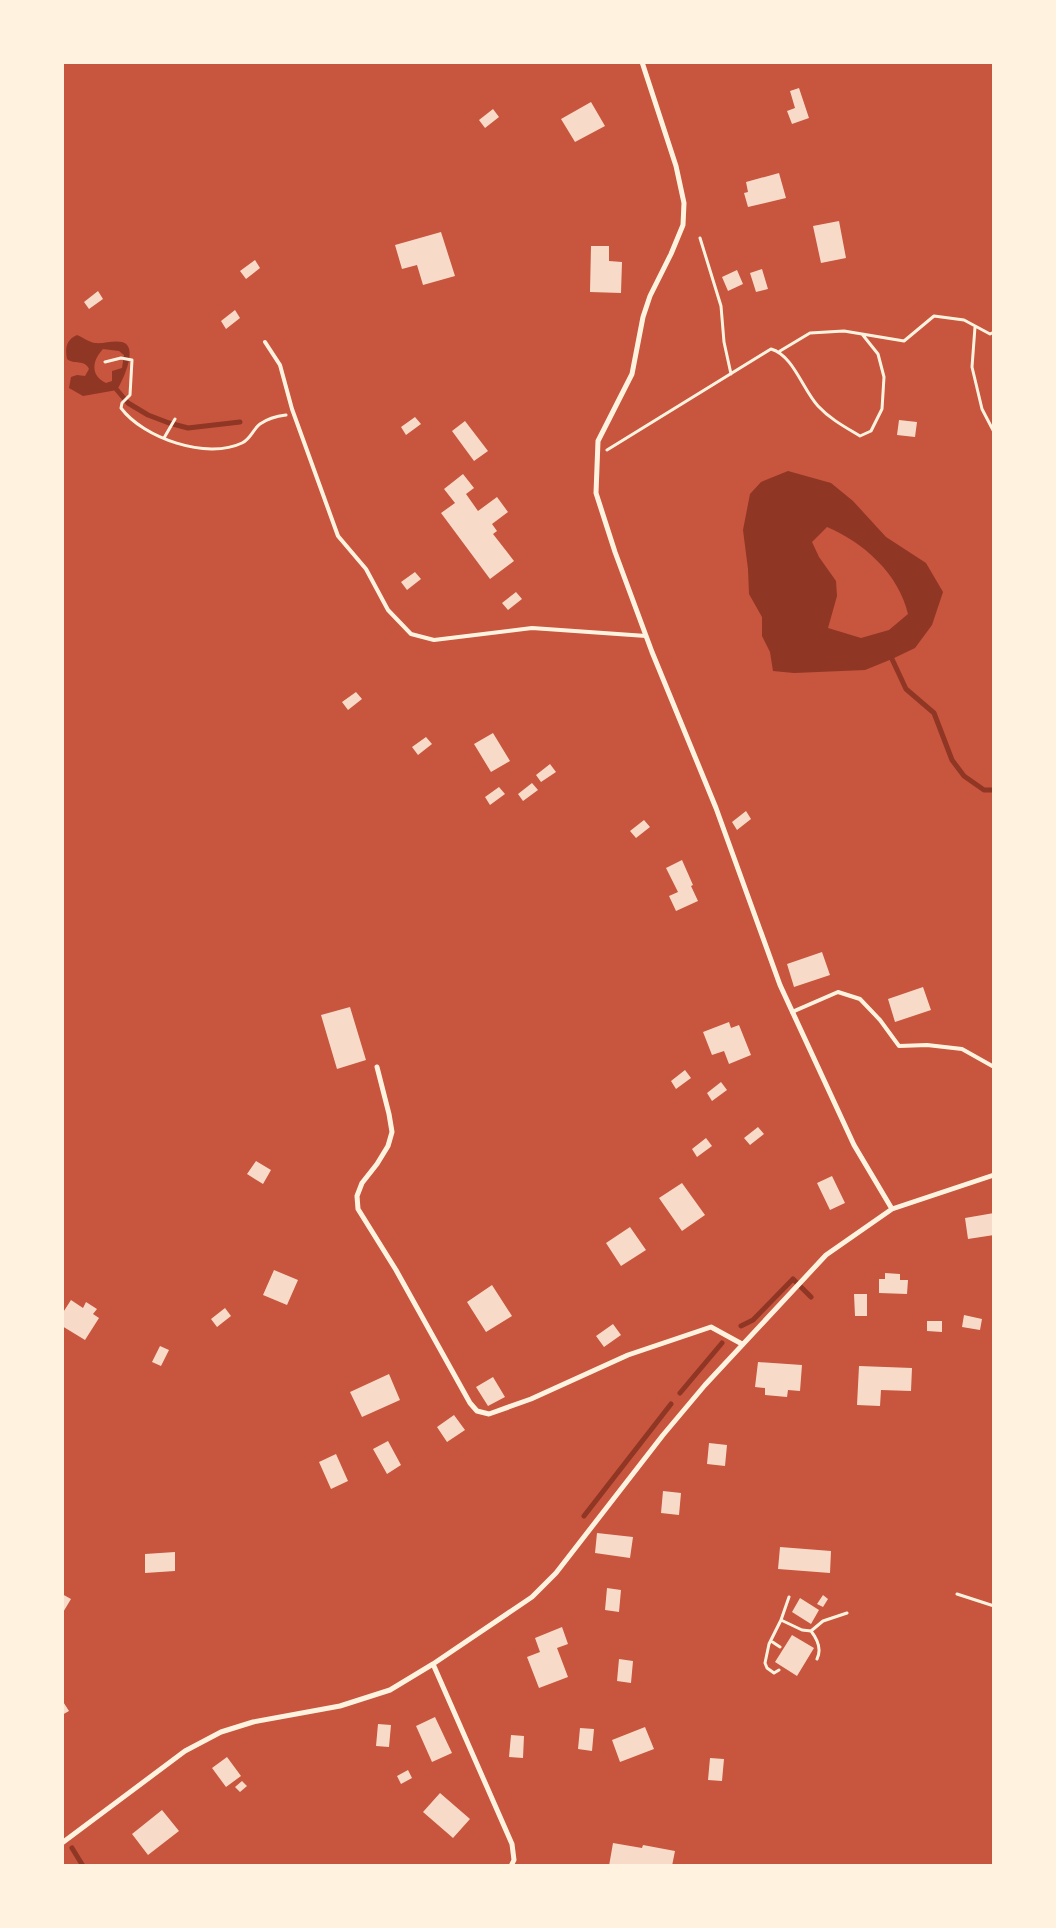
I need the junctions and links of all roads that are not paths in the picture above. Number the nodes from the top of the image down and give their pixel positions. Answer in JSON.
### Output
{"nodes":[{"id":1,"x":642,"y":62,"type":"edge"},
{"id":2,"x":265,"y":342,"type":"dead end"},
{"id":3,"x":646,"y":636,"type":"junction"},
{"id":4,"x":792,"y":1012,"type":"junction"},
{"id":5,"x":377,"y":1067,"type":"dead end"},
{"id":6,"x":994,"y":1067,"type":"edge"},
{"id":7,"x":994,"y":1175,"type":"edge"},
{"id":8,"x":892,"y":1209,"type":"junction"},
{"id":9,"x":742,"y":1344,"type":"junction"},
{"id":10,"x":432,"y":1664,"type":"junction"},
{"id":11,"x":62,"y":1843,"type":"edge"},
{"id":12,"x":511,"y":1866,"type":"edge"}],
"edges":[{"from":1,"to":3,"type":"street"},
{"from":2,"to":3,"type":"lane"},
{"from":3,"to":4,"type":"street"},
{"from":4,"to":6,"type":"lane"},
{"from":4,"to":8,"type":"street"},
{"from":5,"to":9,"type":"street"},
{"from":7,"to":8,"type":"street"},
{"from":8,"to":9,"type":"street"},
{"from":9,"to":10,"type":"street"},
{"from":10,"to":11,"type":"street"},
{"from":10,"to":12,"type":"street"}]}
